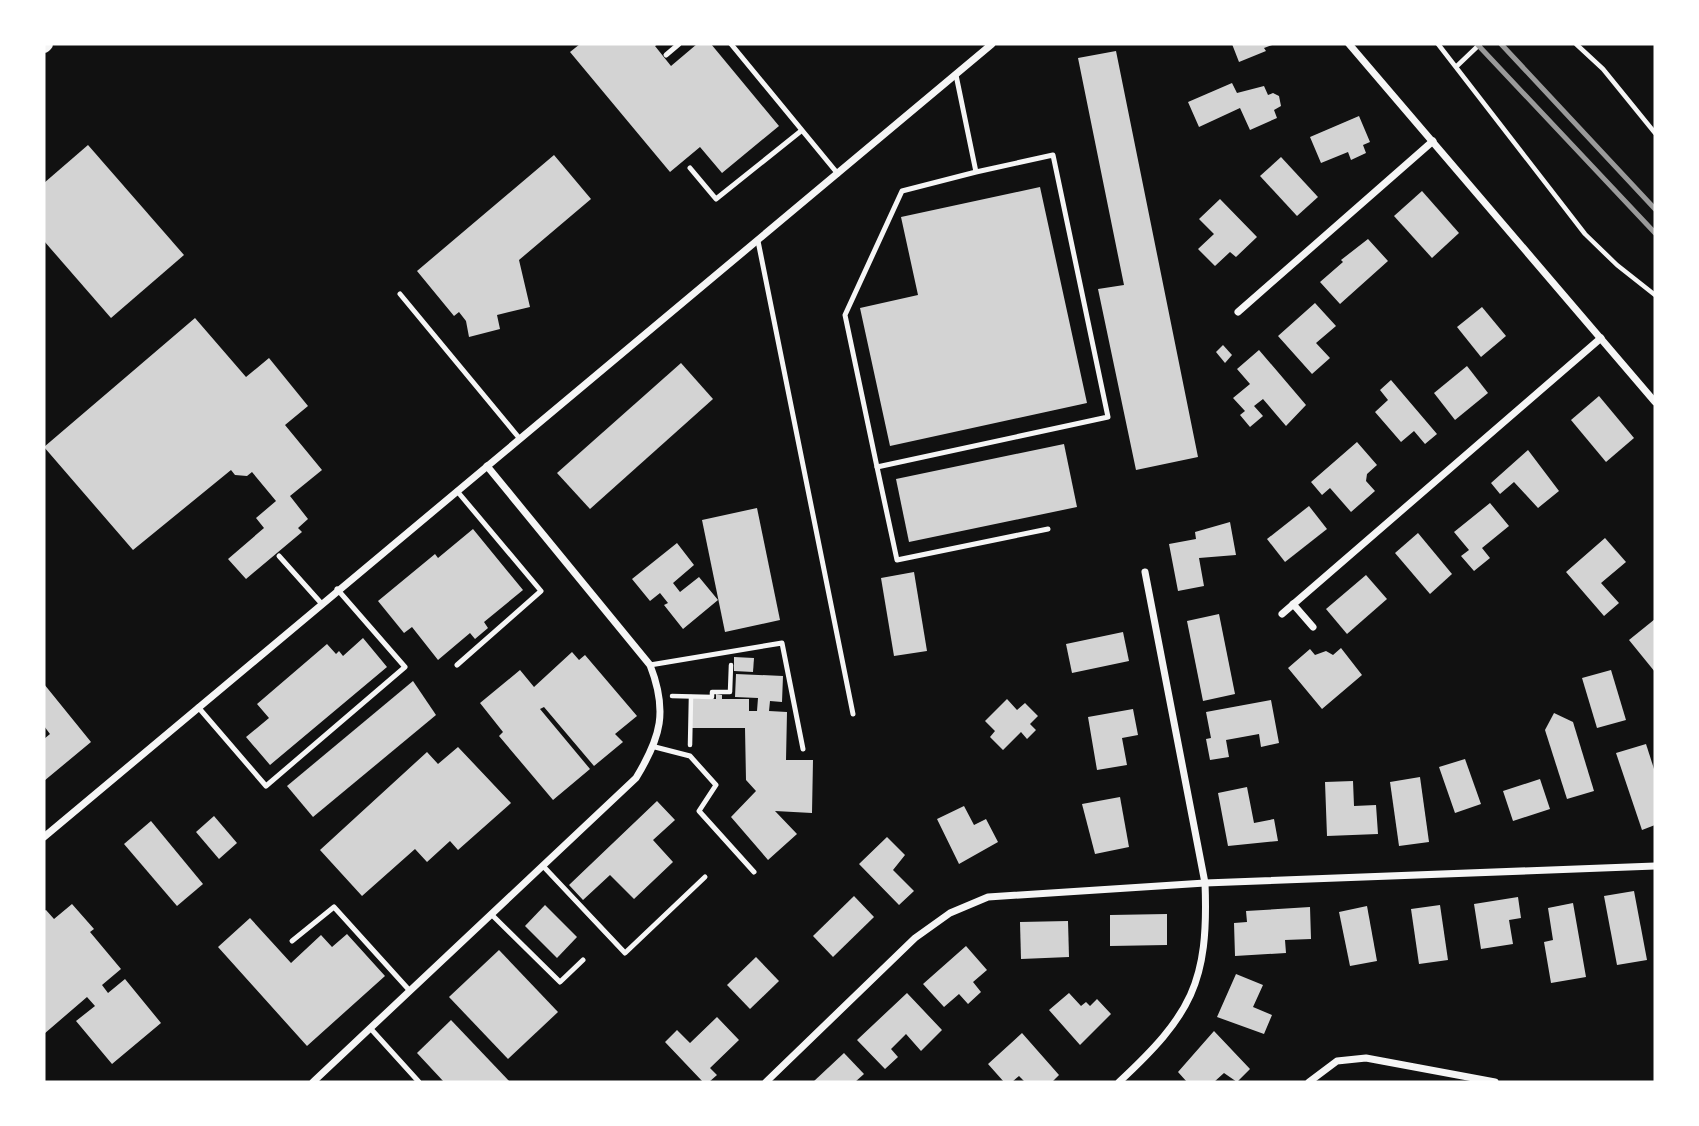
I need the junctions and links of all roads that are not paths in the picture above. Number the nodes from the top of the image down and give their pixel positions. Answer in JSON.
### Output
{"nodes":[{"id":1,"x":679,"y":44,"type":"edge"},
{"id":2,"x":731,"y":44,"type":"edge"},
{"id":3,"x":992,"y":44,"type":"edge"},
{"id":4,"x":1349,"y":44,"type":"edge"},
{"id":5,"x":666,"y":55,"type":"dead end"},
{"id":6,"x":956,"y":75,"type":"junction"},
{"id":7,"x":802,"y":131,"type":"junction"},
{"id":8,"x":1433,"y":142,"type":"junction"},
{"id":9,"x":690,"y":168,"type":"dead end"},
{"id":10,"x":976,"y":172,"type":"junction"},
{"id":11,"x":838,"y":174,"type":"junction"},
{"id":12,"x":758,"y":241,"type":"junction"},
{"id":13,"x":400,"y":294,"type":"dead end"},
{"id":14,"x":1238,"y":312,"type":"dead end"},
{"id":15,"x":1601,"y":338,"type":"junction"},
{"id":16,"x":1655,"y":402,"type":"edge"},
{"id":17,"x":520,"y":439,"type":"junction"},
{"id":18,"x":487,"y":466,"type":"junction"},
{"id":19,"x":877,"y":467,"type":"junction"},
{"id":20,"x":457,"y":491,"type":"junction"},
{"id":21,"x":1048,"y":529,"type":"dead end"},
{"id":22,"x":279,"y":556,"type":"dead end"},
{"id":23,"x":1145,"y":572,"type":"dead end"},
{"id":24,"x":337,"y":589,"type":"junction"},
{"id":25,"x":321,"y":603,"type":"junction"},
{"id":26,"x":1293,"y":604,"type":"junction"},
{"id":27,"x":1282,"y":614,"type":"dead end"},
{"id":28,"x":1313,"y":627,"type":"dead end"},
{"id":29,"x":457,"y":665,"type":"dead end"},
{"id":30,"x":650,"y":665,"type":"junction"},
{"id":31,"x":198,"y":707,"type":"junction"},
{"id":32,"x":853,"y":715,"type":"dead end"},
{"id":33,"x":655,"y":747,"type":"junction"},
{"id":34,"x":803,"y":749,"type":"dead end"},
{"id":35,"x":44,"y":837,"type":"edge"},
{"id":36,"x":543,"y":866,"type":"junction"},
{"id":37,"x":1655,"y":866,"type":"edge"},
{"id":38,"x":754,"y":872,"type":"dead end"},
{"id":39,"x":705,"y":877,"type":"dead end"},
{"id":40,"x":1205,"y":883,"type":"junction"},
{"id":41,"x":491,"y":914,"type":"junction"},
{"id":42,"x":292,"y":941,"type":"dead end"},
{"id":43,"x":583,"y":960,"type":"dead end"},
{"id":44,"x":410,"y":991,"type":"junction"},
{"id":45,"x":370,"y":1029,"type":"junction"},
{"id":46,"x":313,"y":1082,"type":"edge"},
{"id":47,"x":419,"y":1082,"type":"edge"},
{"id":48,"x":766,"y":1082,"type":"edge"},
{"id":49,"x":1119,"y":1082,"type":"edge"},
{"id":50,"x":1309,"y":1082,"type":"edge"},
{"id":51,"x":1495,"y":1082,"type":"edge"}],
"edges":[{"from":1,"to":5,"type":"lane"},
{"from":2,"to":7,"type":"lane"},
{"from":3,"to":6,"type":"street"},
{"from":4,"to":8,"type":"street"},
{"from":6,"to":10,"type":"lane"},
{"from":6,"to":11,"type":"street"},
{"from":7,"to":9,"type":"lane"},
{"from":7,"to":11,"type":"lane"},
{"from":8,"to":14,"type":"street"},
{"from":8,"to":15,"type":"street"},
{"from":10,"to":19,"type":"lane"},
{"from":10,"to":19,"type":"lane"},
{"from":11,"to":12,"type":"street"},
{"from":12,"to":17,"type":"street"},
{"from":12,"to":32,"type":"lane"},
{"from":13,"to":17,"type":"lane"},
{"from":15,"to":16,"type":"street"},
{"from":15,"to":26,"type":"street"},
{"from":17,"to":18,"type":"street"},
{"from":18,"to":20,"type":"street"},
{"from":18,"to":30,"type":"street"},
{"from":19,"to":21,"type":"lane"},
{"from":20,"to":24,"type":"street"},
{"from":20,"to":29,"type":"lane"},
{"from":22,"to":25,"type":"lane"},
{"from":23,"to":40,"type":"street"},
{"from":24,"to":25,"type":"street"},
{"from":24,"to":31,"type":"lane"},
{"from":25,"to":31,"type":"street"},
{"from":26,"to":27,"type":"street"},
{"from":26,"to":28,"type":"street"},
{"from":30,"to":33,"type":"street"},
{"from":30,"to":34,"type":"lane"},
{"from":31,"to":35,"type":"street"},
{"from":33,"to":36,"type":"street"},
{"from":33,"to":38,"type":"lane"},
{"from":36,"to":39,"type":"lane"},
{"from":36,"to":41,"type":"street"},
{"from":37,"to":40,"type":"street"},
{"from":40,"to":48,"type":"street"},
{"from":40,"to":49,"type":"street"},
{"from":41,"to":43,"type":"lane"},
{"from":41,"to":44,"type":"street"},
{"from":42,"to":44,"type":"lane"},
{"from":44,"to":45,"type":"street"},
{"from":45,"to":46,"type":"street"},
{"from":45,"to":47,"type":"lane"},
{"from":50,"to":51,"type":"street"}]}
